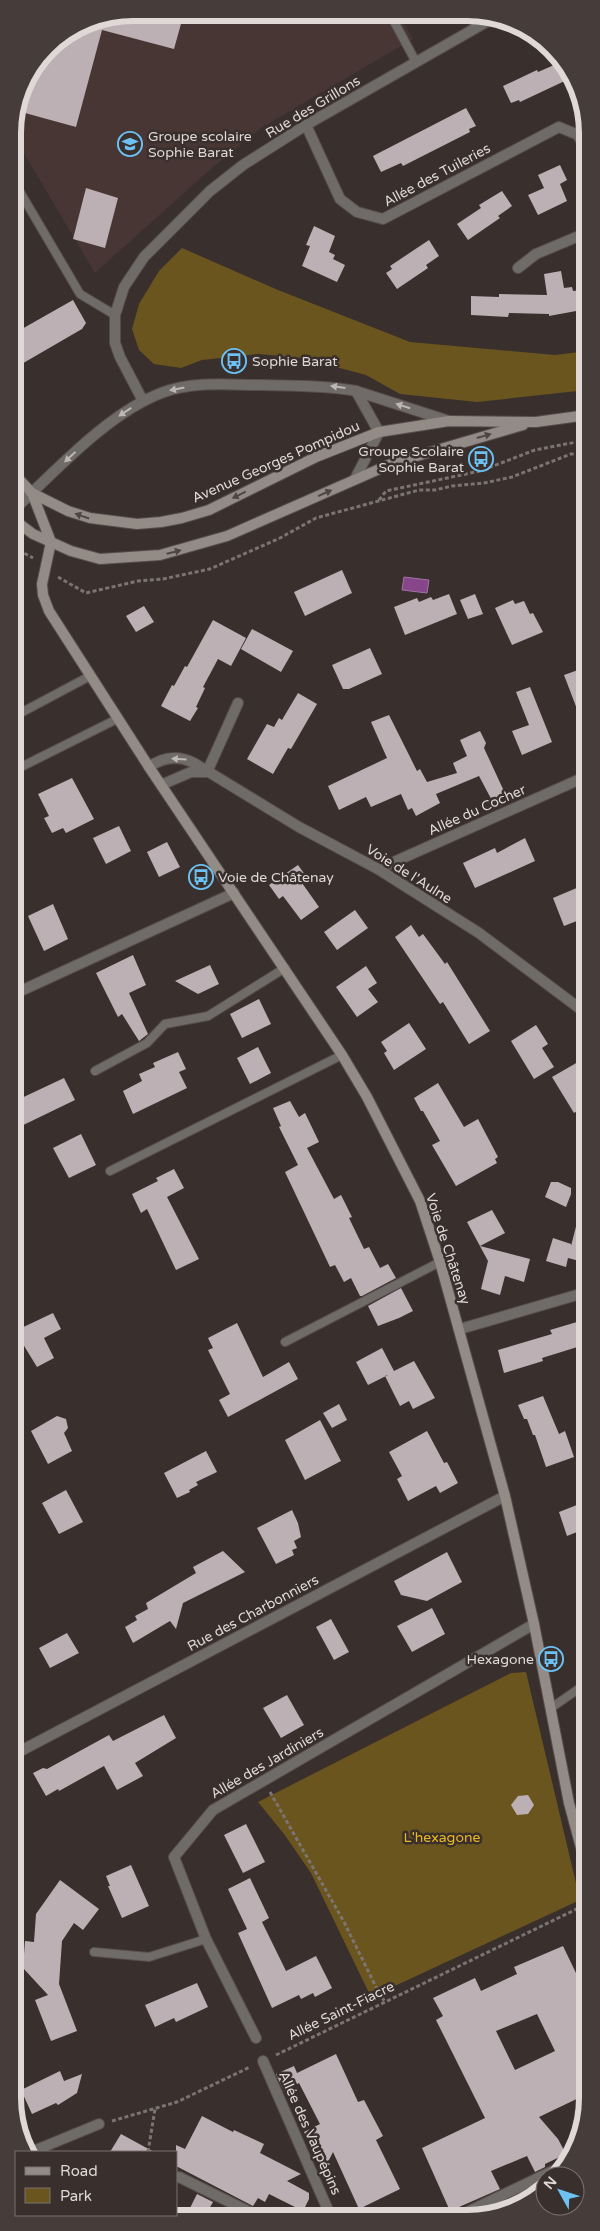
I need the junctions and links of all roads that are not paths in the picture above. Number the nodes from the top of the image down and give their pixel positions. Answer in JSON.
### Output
{"nodes":[{"id":1,"x":394,"y":21,"type":"edge"},
{"id":2,"x":484,"y":22,"type":"edge"},
{"id":3,"x":416,"y":62,"type":"junction"},
{"id":4,"x":306,"y":125,"type":"junction"},
{"id":5,"x":579,"y":137,"type":"edge"},
{"id":6,"x":21,"y":194,"type":"edge"},
{"id":7,"x":579,"y":236,"type":"edge"},
{"id":8,"x":518,"y":268,"type":"dead end"},
{"id":9,"x":114,"y":315,"type":"junction"},
{"id":10,"x":356,"y":390,"type":"junction"},
{"id":11,"x":143,"y":401,"type":"junction"},
{"id":12,"x":579,"y":417,"type":"edge"},
{"id":13,"x":449,"y":421,"type":"junction"},
{"id":14,"x":536,"y":422,"type":"junction"},
{"id":15,"x":379,"y":432,"type":"junction"},
{"id":16,"x":355,"y":479,"type":"junction"},
{"id":17,"x":21,"y":481,"type":"edge"},
{"id":18,"x":32,"y":492,"type":"junction"},
{"id":19,"x":21,"y":503,"type":"edge"},
{"id":20,"x":21,"y":526,"type":"edge"},
{"id":21,"x":51,"y":542,"type":"junction"},
{"id":22,"x":90,"y":676,"type":"junction"},
{"id":23,"x":238,"y":704,"type":"dead end"},
{"id":24,"x":21,"y":713,"type":"edge"},
{"id":25,"x":118,"y":718,"type":"junction"},
{"id":26,"x":21,"y":767,"type":"edge"},
{"id":27,"x":149,"y":767,"type":"junction"},
{"id":28,"x":207,"y":772,"type":"junction"},
{"id":29,"x":579,"y":780,"type":"edge"},
{"id":30,"x":161,"y":784,"type":"junction"},
{"id":31,"x":378,"y":869,"type":"junction"},
{"id":32,"x":234,"y":893,"type":"junction"},
{"id":33,"x":285,"y":968,"type":"junction"},
{"id":34,"x":21,"y":990,"type":"edge"},
{"id":35,"x":579,"y":1008,"type":"edge"},
{"id":36,"x":342,"y":1055,"type":"junction"},
{"id":37,"x":95,"y":1071,"type":"dead end"},
{"id":38,"x":110,"y":1171,"type":"dead end"},
{"id":39,"x":440,"y":1262,"type":"junction"},
{"id":40,"x":579,"y":1294,"type":"edge"},
{"id":41,"x":460,"y":1329,"type":"junction"},
{"id":42,"x":285,"y":1342,"type":"dead end"},
{"id":43,"x":505,"y":1496,"type":"junction"},
{"id":44,"x":534,"y":1624,"type":"junction"},
{"id":45,"x":579,"y":1689,"type":"edge"},
{"id":46,"x":551,"y":1708,"type":"junction"},
{"id":47,"x":21,"y":1751,"type":"edge"},
{"id":48,"x":579,"y":1840,"type":"edge"},
{"id":49,"x":206,"y":1939,"type":"junction"},
{"id":50,"x":94,"y":1952,"type":"dead end"},
{"id":51,"x":256,"y":2038,"type":"dead end"},
{"id":52,"x":263,"y":2061,"type":"road end"},
{"id":53,"x":99,"y":2124,"type":"road end"},
{"id":54,"x":34,"y":2151,"type":"edge"},
{"id":55,"x":551,"y":2172,"type":"edge"},
{"id":56,"x":179,"y":2177,"type":"dead end"},
{"id":57,"x":246,"y":2210,"type":"edge"},
{"id":58,"x":328,"y":2210,"type":"edge"},
{"id":59,"x":472,"y":2210,"type":"edge"}],
"edges":[{"from":1,"to":3,"type":"lane"},
{"from":2,"to":3,"type":"street","name":"Rue des Grillons"},
{"from":3,"to":4,"type":"street","name":"Rue des Grillons"},
{"from":4,"to":5,"type":"street","name":"Allée des Tuileries"},
{"from":4,"to":9,"type":"street","name":"Rue des Grillons"},
{"from":6,"to":9,"type":"lane"},
{"from":7,"to":8,"type":"street"},
{"from":9,"to":11,"type":"street","name":"Rue des Grillons"},
{"from":10,"to":11,"type":"street","one_way":true},
{"from":13,"to":10,"type":"street","one_way":true},
{"from":10,"to":15,"type":"street"},
{"from":11,"to":18,"type":"street","one_way":true},
{"from":12,"to":14,"type":"street","name":"Avenue Georges Pompidou"},
{"from":13,"to":14,"type":"street","name":"Avenue Georges Pompidou"},
{"from":13,"to":15,"type":"street","name":"Avenue Georges Pompidou"},
{"from":16,"to":14,"type":"street","name":"Avenue Georges Pompidou","one_way":true},
{"from":15,"to":16,"type":"street"},
{"from":15,"to":18,"type":"street","name":"Avenue Georges Pompidou","one_way":true},
{"from":21,"to":16,"type":"street","name":"Avenue Georges Pompidou","one_way":true},
{"from":17,"to":18,"type":"street"},
{"from":18,"to":19,"type":"street"},
{"from":18,"to":21,"type":"street"},
{"from":20,"to":21,"type":"street","name":"Avenue Georges Pompidou"},
{"from":21,"to":22,"type":"street","name":"Voie de Châtenay"},
{"from":22,"to":24,"type":"lane"},
{"from":22,"to":25,"type":"street","name":"Voie de Châtenay"},
{"from":23,"to":28,"type":"street"},
{"from":25,"to":26,"type":"lane"},
{"from":25,"to":27,"type":"street","name":"Voie de Châtenay"},
{"from":28,"to":27,"type":"street","name":"Voie de l'Aulne","one_way":true},
{"from":27,"to":30,"type":"street","name":"Voie de Châtenay"},
{"from":28,"to":30,"type":"street"},
{"from":28,"to":31,"type":"street","name":"Voie de l'Aulne"},
{"from":29,"to":31,"type":"street","name":"Allée du Cocher"},
{"from":30,"to":32,"type":"street","name":"Voie de Châtenay"},
{"from":31,"to":35,"type":"street","name":"Voie de l'Aulne"},
{"from":32,"to":33,"type":"street","name":"Voie de Châtenay"},
{"from":32,"to":34,"type":"street"},
{"from":33,"to":36,"type":"street","name":"Voie de Châtenay"},
{"from":33,"to":37,"type":"lane"},
{"from":36,"to":38,"type":"lane"},
{"from":36,"to":39,"type":"street","name":"Voie de Châtenay"},
{"from":39,"to":41,"type":"street","name":"Voie de Châtenay"},
{"from":39,"to":42,"type":"lane"},
{"from":40,"to":41,"type":"street"},
{"from":41,"to":43,"type":"street","name":"Voie de Châtenay"},
{"from":43,"to":44,"type":"street","name":"Voie de Châtenay"},
{"from":43,"to":47,"type":"street","name":"Rue des Charbonniers"},
{"from":44,"to":46,"type":"street","name":"Voie de Châtenay"},
{"from":44,"to":49,"type":"street","name":"Allée des Jardiniers"},
{"from":45,"to":46,"type":"lane"},
{"from":46,"to":48,"type":"street","name":"Voie de Châtenay"},
{"from":49,"to":50,"type":"lane"},
{"from":49,"to":51,"type":"street","name":"Allée des Jardiniers"},
{"from":52,"to":58,"type":"street","name":"Allée des Vaupépins"},
{"from":53,"to":54,"type":"street"},
{"from":55,"to":59,"type":"street"},
{"from":56,"to":57,"type":"street"}]}
